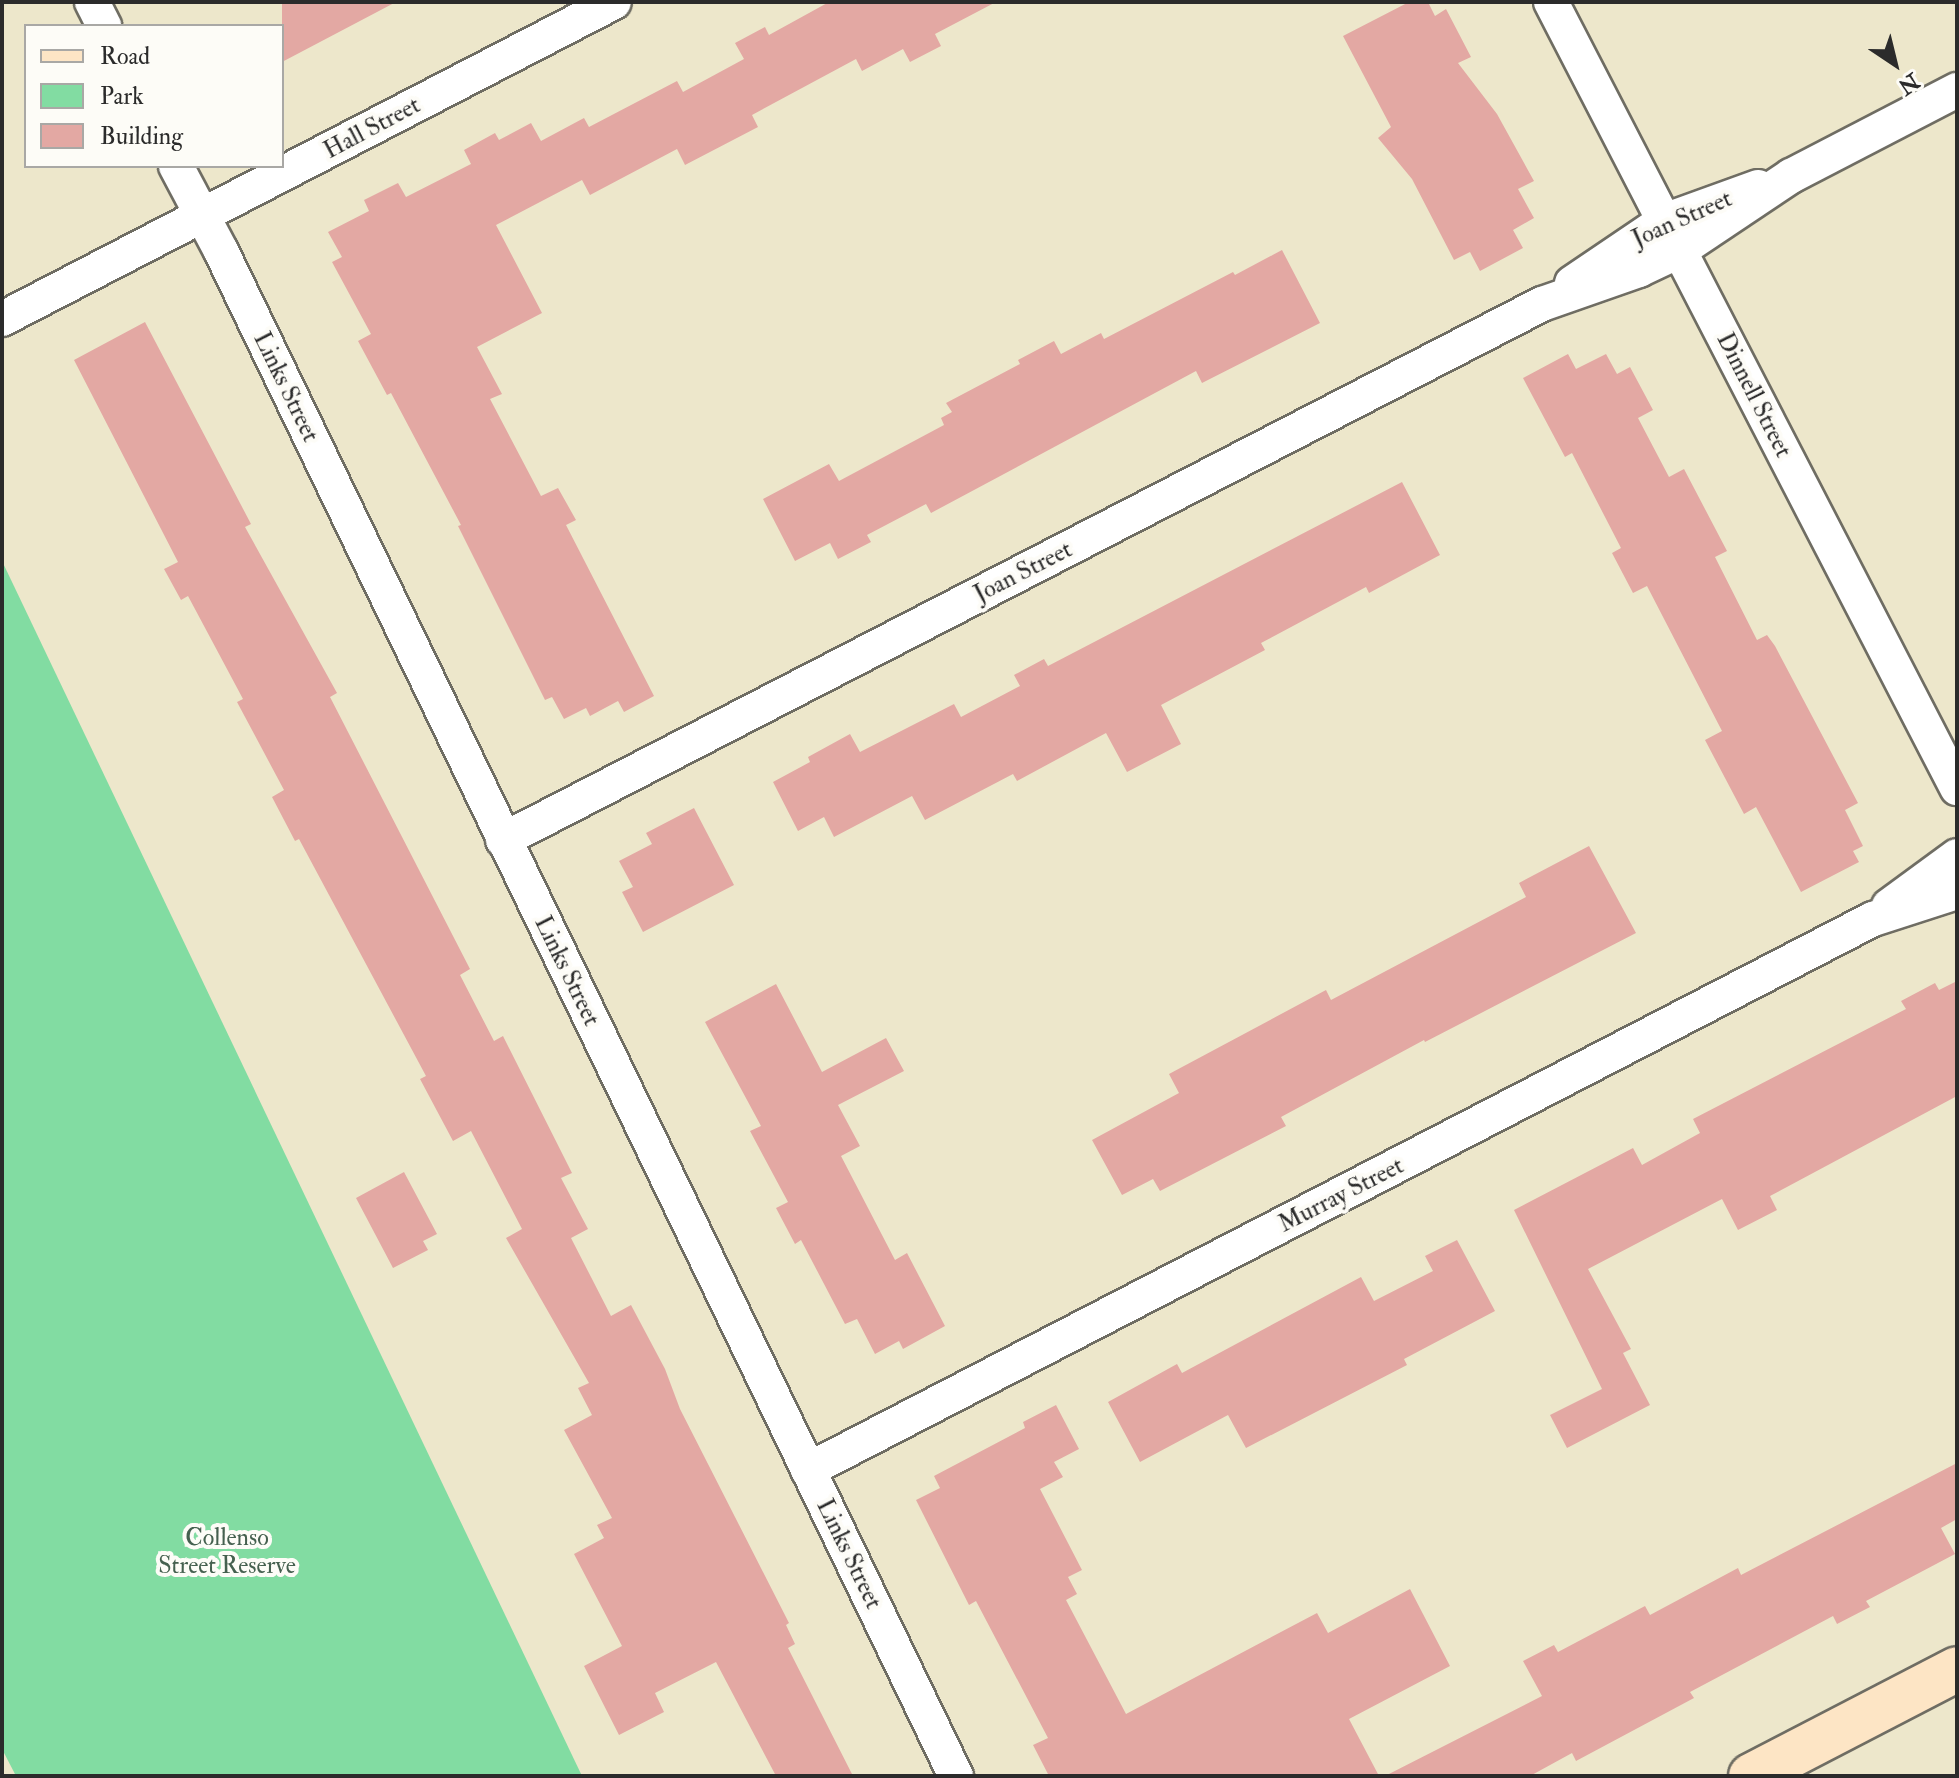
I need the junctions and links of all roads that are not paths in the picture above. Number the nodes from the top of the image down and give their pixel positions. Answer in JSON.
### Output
{"nodes":[{"id":1,"x":92,"y":2,"type":"edge"},
{"id":2,"x":614,"y":2,"type":"edge"},
{"id":3,"x":1551,"y":2,"type":"edge"},
{"id":4,"x":103,"y":24,"type":"edge"},
{"id":5,"x":1957,"y":90,"type":"edge"},
{"id":6,"x":177,"y":168,"type":"edge"},
{"id":7,"x":202,"y":216,"type":"junction"},
{"id":8,"x":1672,"y":236,"type":"junction"},
{"id":9,"x":2,"y":319,"type":"edge"},
{"id":10,"x":1957,"y":788,"type":"edge"},
{"id":11,"x":503,"y":840,"type":"junction"},
{"id":12,"x":1957,"y":856,"type":"edge"},
{"id":13,"x":1957,"y":892,"type":"edge"},
{"id":14,"x":1873,"y":919,"type":"junction"},
{"id":15,"x":808,"y":1470,"type":"junction"},
{"id":16,"x":1957,"y":1669,"type":"edge"},
{"id":17,"x":956,"y":1776,"type":"edge"},
{"id":18,"x":1751,"y":1776,"type":"edge"}],
"edges":[{"from":1,"to":4,"type":"street"},
{"from":2,"to":7,"type":"street","name":"Hall Street"},
{"from":3,"to":8,"type":"street","name":"Dinnell Street"},
{"from":5,"to":8,"type":"street","name":"Joan Street"},
{"from":6,"to":7,"type":"street","name":"Links Street"},
{"from":7,"to":9,"type":"street","name":"Hall Street"},
{"from":7,"to":11,"type":"street","name":"Links Street"},
{"from":8,"to":10,"type":"street","name":"Dinnell Street"},
{"from":8,"to":11,"type":"street","name":"Joan Street"},
{"from":11,"to":15,"type":"street","name":"Links Street"},
{"from":12,"to":14,"type":"street","name":"Murray Street"},
{"from":13,"to":14,"type":"street","name":"Murray Street"},
{"from":14,"to":15,"type":"street","name":"Murray Street"},
{"from":15,"to":17,"type":"street","name":"Links Street"},
{"from":16,"to":18,"type":"street"}]}
